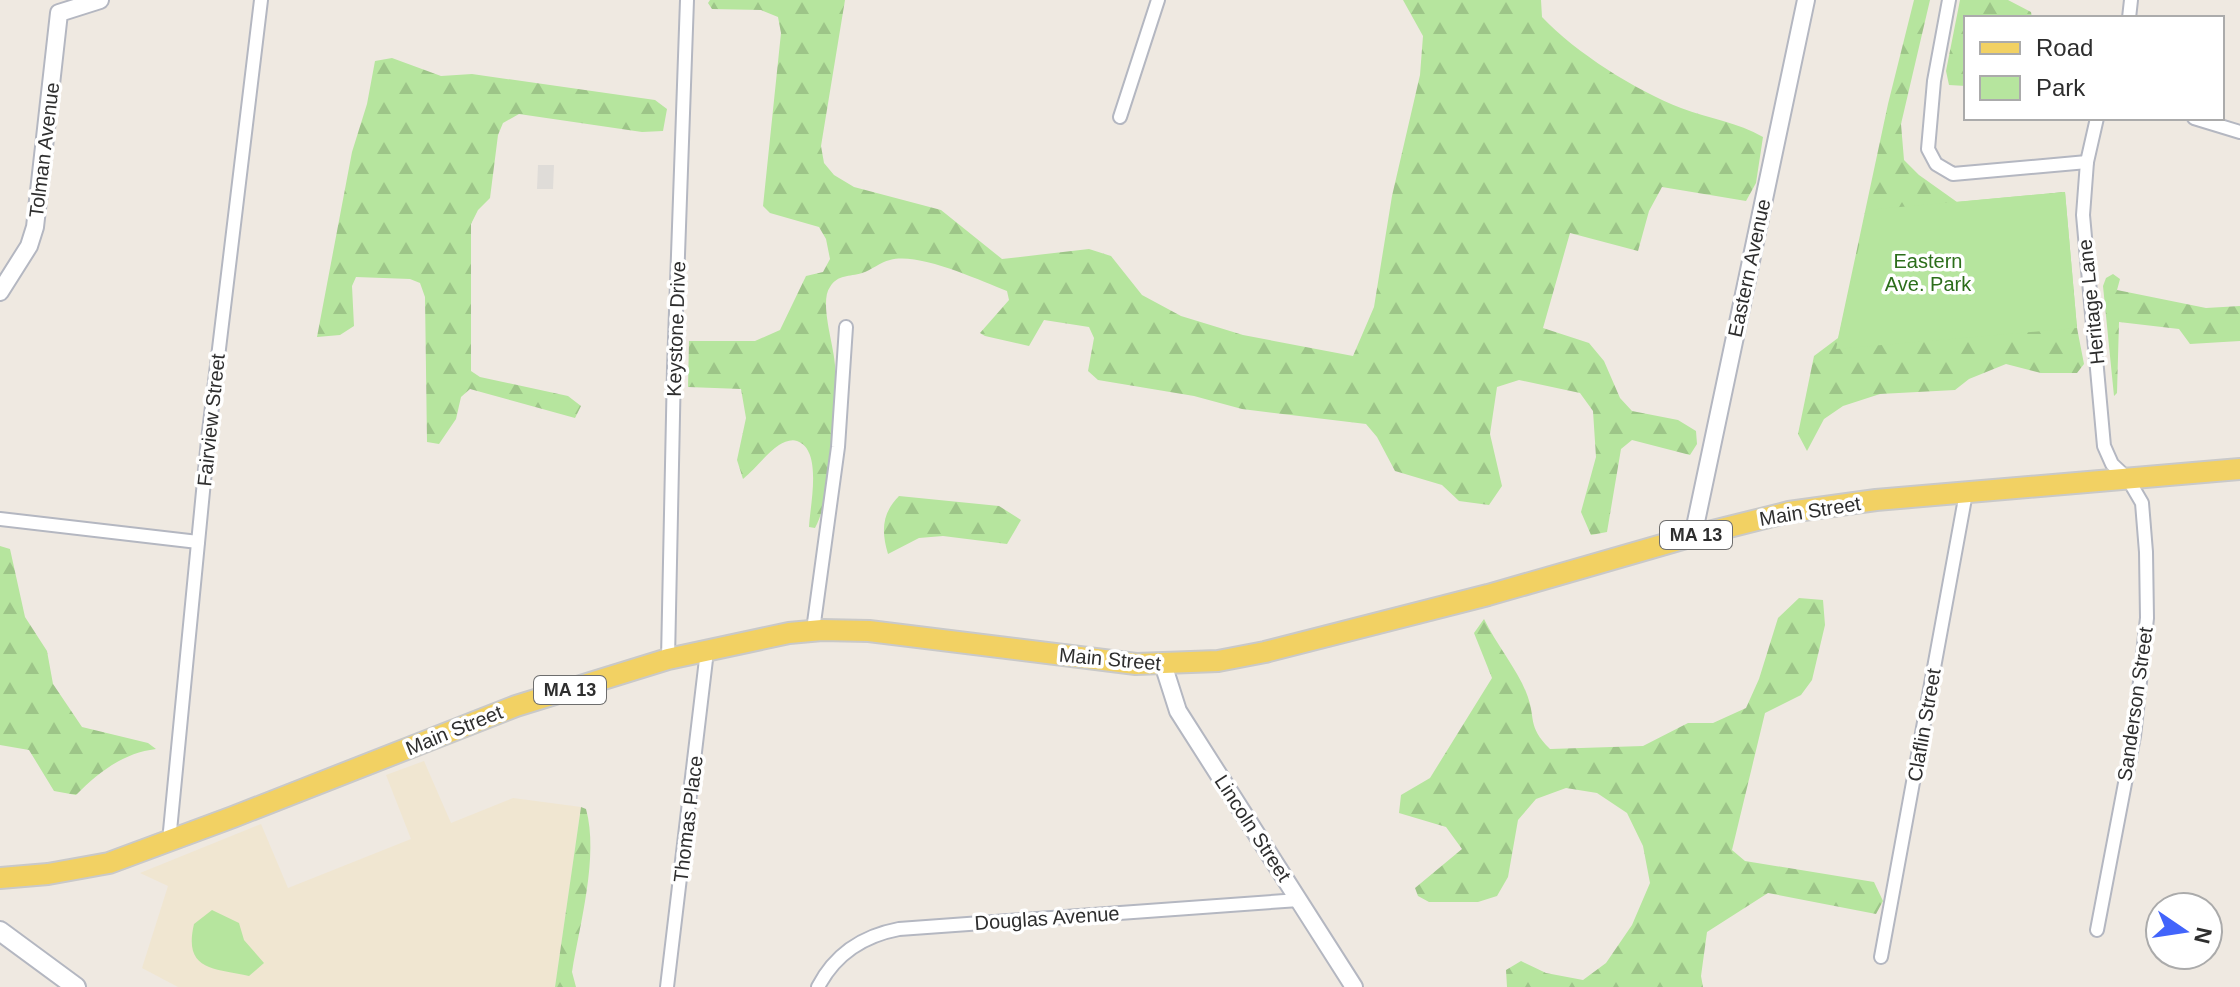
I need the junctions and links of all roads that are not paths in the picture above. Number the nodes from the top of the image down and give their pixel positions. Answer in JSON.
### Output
{"nodes":[{"id":1,"x":100,"y":0,"type":"edge"},
{"id":2,"x":261,"y":0,"type":"edge"},
{"id":3,"x":687,"y":0,"type":"edge"},
{"id":4,"x":1158,"y":0,"type":"edge"},
{"id":5,"x":1806,"y":0,"type":"edge"},
{"id":6,"x":1949,"y":0,"type":"edge"},
{"id":7,"x":60,"y":7,"type":"edge"},
{"id":8,"x":1120,"y":117,"type":"dead end"},
{"id":9,"x":2097,"y":120,"type":"edge"},
{"id":10,"x":2201,"y":120,"type":"edge"},
{"id":11,"x":2240,"y":132,"type":"edge"},
{"id":12,"x":2087,"y":162,"type":"junction"},
{"id":13,"x":0,"y":292,"type":"edge"},
{"id":14,"x":846,"y":327,"type":"dead end"},
{"id":15,"x":2240,"y":469,"type":"edge"},
{"id":16,"x":2128,"y":479,"type":"junction"},
{"id":17,"x":1966,"y":493,"type":"junction"},
{"id":18,"x":0,"y":519,"type":"edge"},
{"id":19,"x":1693,"y":536,"type":"junction"},
{"id":20,"x":198,"y":542,"type":"junction"},
{"id":21,"x":813,"y":630,"type":"junction"},
{"id":22,"x":707,"y":651,"type":"junction"},
{"id":23,"x":668,"y":659,"type":"junction"},
{"id":24,"x":1163,"y":664,"type":"junction"},
{"id":25,"x":169,"y":841,"type":"junction"},
{"id":26,"x":0,"y":878,"type":"edge"},
{"id":27,"x":1299,"y":900,"type":"junction"},
{"id":28,"x":2097,"y":930,"type":"dead end"},
{"id":29,"x":0,"y":931,"type":"edge"},
{"id":30,"x":1881,"y":957,"type":"dead end"},
{"id":31,"x":76,"y":987,"type":"edge"},
{"id":32,"x":667,"y":987,"type":"edge"},
{"id":33,"x":818,"y":987,"type":"edge"},
{"id":34,"x":1354,"y":987,"type":"edge"}],
"edges":[{"from":1,"to":7,"type":"street"},
{"from":2,"to":20,"type":"street","name":"Fairview Street"},
{"from":3,"to":23,"type":"street","name":"Keystone Drive"},
{"from":4,"to":8,"type":"street"},
{"from":5,"to":19,"type":"street","name":"Eastern Avenue"},
{"from":6,"to":12,"type":"street"},
{"from":7,"to":13,"type":"street","name":"Tolman Avenue"},
{"from":9,"to":12,"type":"street","name":"Heritage Lane"},
{"from":10,"to":11,"type":"street"},
{"from":12,"to":16,"type":"street","name":"Heritage Lane"},
{"from":14,"to":21,"type":"street"},
{"from":15,"to":16,"type":"main road","name":"Main Street","number":"MA 13"},
{"from":16,"to":17,"type":"main road","name":"Main Street","number":"MA 13"},
{"from":16,"to":28,"type":"street","name":"Sanderson Street"},
{"from":17,"to":19,"type":"main road","name":"Main Street","number":"MA 13"},
{"from":17,"to":30,"type":"street","name":"Claflin Street"},
{"from":18,"to":20,"type":"street"},
{"from":19,"to":24,"type":"main road","name":"Main Street","number":"MA 13"},
{"from":20,"to":25,"type":"street","name":"Fairview Street"},
{"from":21,"to":22,"type":"main road","name":"Main Street","number":"MA 13"},
{"from":21,"to":24,"type":"main road","name":"Main Street","number":"MA 13"},
{"from":22,"to":23,"type":"main road","name":"Main Street","number":"MA 13"},
{"from":22,"to":32,"type":"street","name":"Thomas Place"},
{"from":23,"to":25,"type":"main road","name":"Main Street","number":"MA 13"},
{"from":24,"to":27,"type":"street","name":"Lincoln Street"},
{"from":25,"to":26,"type":"main road","name":"Main Street","number":"MA 13"},
{"from":27,"to":33,"type":"street","name":"Douglas Avenue"},
{"from":27,"to":34,"type":"street","name":"Lincoln Street"},
{"from":29,"to":31,"type":"main road"}]}
